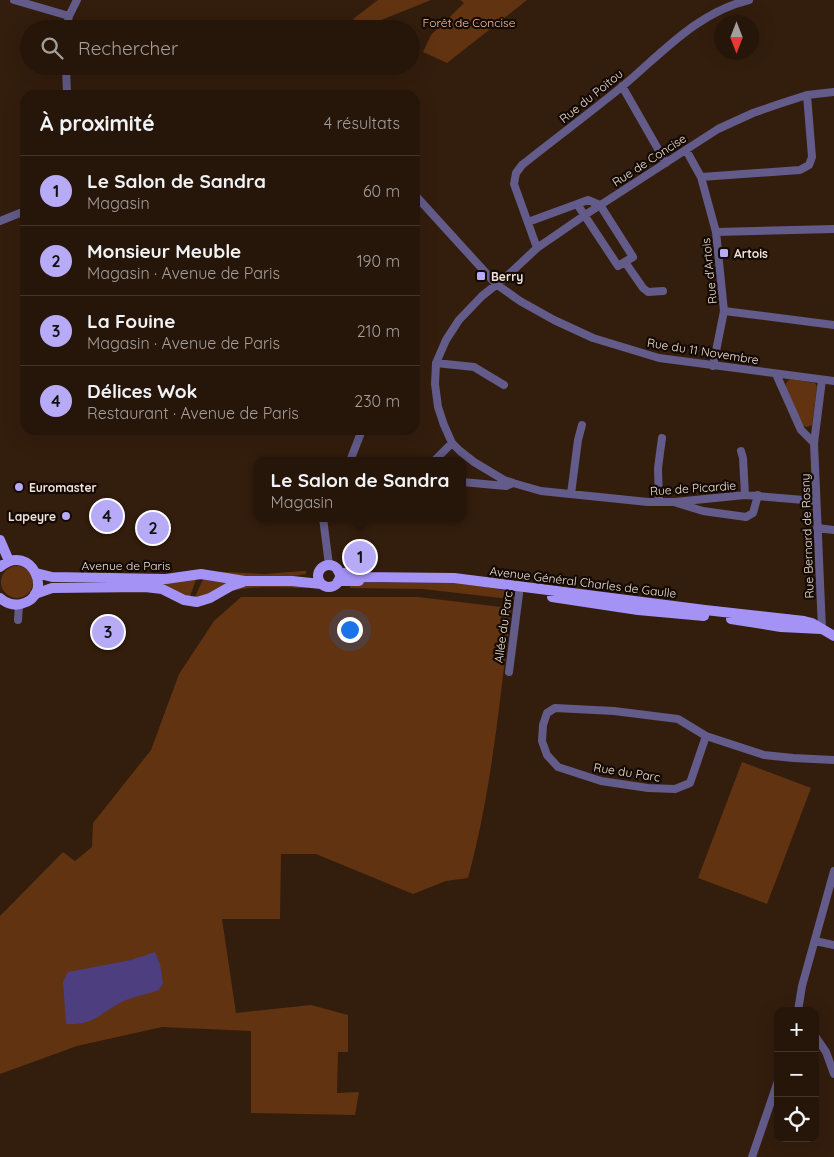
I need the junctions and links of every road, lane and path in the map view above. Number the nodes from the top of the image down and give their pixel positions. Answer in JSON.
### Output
{"nodes":[{"id":1,"x":14,"y":0,"type":"edge"},
{"id":2,"x":77,"y":0,"type":"edge"},
{"id":3,"x":749,"y":0,"type":"edge"},
{"id":4,"x":69,"y":16,"type":"junction"},
{"id":5,"x":68,"y":20,"type":"edge"},
{"id":6,"x":66,"y":75,"type":"edge"},
{"id":7,"x":622,"y":86,"type":"junction"},
{"id":8,"x":67,"y":90,"type":"edge"},
{"id":9,"x":834,"y":92,"type":"edge"},
{"id":10,"x":808,"y":96,"type":"junction"},
{"id":11,"x":686,"y":150,"type":"junction"},
{"id":12,"x":666,"y":163,"type":"junction"},
{"id":13,"x":701,"y":177,"type":"junction"},
{"id":14,"x":420,"y":200,"type":"edge"},
{"id":15,"x":577,"y":204,"type":"junction"},
{"id":16,"x":600,"y":205,"type":"junction"},
{"id":17,"x":20,"y":213,"type":"edge"},
{"id":18,"x":585,"y":215,"type":"junction"},
{"id":19,"x":0,"y":221,"type":"edge"},
{"id":20,"x":528,"y":222,"type":"junction"},
{"id":21,"x":834,"y":229,"type":"edge"},
{"id":22,"x":716,"y":232,"type":"junction"},
{"id":23,"x":537,"y":248,"type":"junction"},
{"id":24,"x":625,"y":262,"type":"junction"},
{"id":25,"x":496,"y":284,"type":"junction"},
{"id":26,"x":664,"y":291,"type":"dead end"},
{"id":27,"x":724,"y":311,"type":"junction"},
{"id":28,"x":834,"y":325,"type":"edge"},
{"id":29,"x":436,"y":363,"type":"junction"},
{"id":30,"x":713,"y":366,"type":"junction"},
{"id":31,"x":776,"y":374,"type":"junction"},
{"id":32,"x":822,"y":380,"type":"junction"},
{"id":33,"x":834,"y":381,"type":"edge"},
{"id":34,"x":504,"y":385,"type":"dead end"},
{"id":35,"x":582,"y":424,"type":"dead end"},
{"id":36,"x":360,"y":435,"type":"edge"},
{"id":37,"x":662,"y":438,"type":"dead end"},
{"id":38,"x":452,"y":443,"type":"junction"},
{"id":39,"x":814,"y":443,"type":"junction"},
{"id":40,"x":741,"y":451,"type":"dead end"},
{"id":41,"x":352,"y":457,"type":"edge"},
{"id":42,"x":438,"y":457,"type":"edge"},
{"id":43,"x":466,"y":482,"type":"edge"},
{"id":44,"x":513,"y":483,"type":"junction"},
{"id":45,"x":571,"y":494,"type":"junction"},
{"id":46,"x":745,"y":495,"type":"junction"},
{"id":47,"x":758,"y":495,"type":"junction"},
{"id":48,"x":816,"y":501,"type":"junction"},
{"id":49,"x":659,"y":502,"type":"junction"},
{"id":50,"x":675,"y":502,"type":"junction"},
{"id":51,"x":324,"y":522,"type":"edge"},
{"id":52,"x":817,"y":528,"type":"junction"},
{"id":53,"x":834,"y":530,"type":"edge"},
{"id":54,"x":0,"y":540,"type":"edge"},
{"id":55,"x":5,"y":564,"type":"edge"},
{"id":56,"x":319,"y":572,"type":"junction"},
{"id":57,"x":335,"y":572,"type":"junction"},
{"id":58,"x":36,"y":573,"type":"junction"},
{"id":59,"x":245,"y":581,"type":"junction"},
{"id":60,"x":292,"y":581,"type":"junction"},
{"id":61,"x":321,"y":584,"type":"junction"},
{"id":62,"x":520,"y":589,"type":"junction"},
{"id":63,"x":35,"y":594,"type":"junction"},
{"id":64,"x":0,"y":598,"type":"edge"},
{"id":65,"x":19,"y":604,"type":"junction"},
{"id":66,"x":18,"y":620,"type":"dead end"},
{"id":67,"x":822,"y":629,"type":"junction"},
{"id":68,"x":834,"y":629,"type":"edge"},
{"id":69,"x":834,"y":636,"type":"edge"},
{"id":70,"x":509,"y":672,"type":"dead end"},
{"id":71,"x":706,"y":736,"type":"junction"},
{"id":72,"x":834,"y":760,"type":"edge"},
{"id":73,"x":834,"y":871,"type":"edge"},
{"id":74,"x":815,"y":941,"type":"junction"},
{"id":75,"x":834,"y":945,"type":"edge"},
{"id":76,"x":799,"y":1007,"type":"edge"},
{"id":77,"x":819,"y":1042,"type":"edge"},
{"id":78,"x":834,"y":1074,"type":"edge"},
{"id":79,"x":774,"y":1094,"type":"edge"},
{"id":80,"x":752,"y":1157,"type":"edge"}],
"edges":[{"from":1,"to":4,"type":"street"},
{"from":2,"to":4,"type":"street"},
{"from":3,"to":7,"type":"street","name":"Rue du Poitou"},
{"from":4,"to":5,"type":"street"},
{"from":6,"to":8,"type":"street"},
{"from":7,"to":12,"type":"street"},
{"from":7,"to":20,"type":"street","name":"Rue du Poitou"},
{"from":9,"to":10,"type":"street","name":"Rue de Concise"},
{"from":10,"to":11,"type":"street","name":"Rue de Concise"},
{"from":10,"to":13,"type":"street"},
{"from":11,"to":12,"type":"street","name":"Rue de Concise"},
{"from":11,"to":13,"type":"street","name":"Rue d'Artois"},
{"from":12,"to":16,"type":"street","name":"Rue de Concise"},
{"from":13,"to":22,"type":"street","name":"Rue d'Artois"},
{"from":14,"to":25,"type":"street","name":"Rue du 11 Novembre"},
{"from":15,"to":16,"type":"street"},
{"from":15,"to":18,"type":"street"},
{"from":15,"to":20,"type":"street"},
{"from":16,"to":18,"type":"street","name":"Rue de Concise"},
{"from":16,"to":24,"type":"street"},
{"from":17,"to":19,"type":"street"},
{"from":18,"to":23,"type":"street","name":"Rue de Concise"},
{"from":18,"to":24,"type":"street"},
{"from":20,"to":23,"type":"street","name":"Rue du Poitou"},
{"from":21,"to":22,"type":"street"},
{"from":22,"to":27,"type":"street","name":"Rue d'Artois"},
{"from":23,"to":25,"type":"street","name":"Rue de Concise"},
{"from":24,"to":26,"type":"street"},
{"from":25,"to":29,"type":"street","name":"Rue de Picardie"},
{"from":25,"to":30,"type":"street","name":"Rue du 11 Novembre"},
{"from":27,"to":28,"type":"street"},
{"from":27,"to":30,"type":"street","name":"Rue d'Artois"},
{"from":29,"to":34,"type":"street"},
{"from":29,"to":38,"type":"street","name":"Rue de Picardie"},
{"from":30,"to":31,"type":"street","name":"Rue du 11 Novembre"},
{"from":31,"to":32,"type":"street","name":"Rue du 11 Novembre"},
{"from":31,"to":39,"type":"street"},
{"from":32,"to":33,"type":"street","name":"Rue du 11 Novembre"},
{"from":32,"to":39,"type":"street","name":"Rue Bernard de Rosny"},
{"from":35,"to":45,"type":"street"},
{"from":36,"to":41,"type":"street"},
{"from":37,"to":49,"type":"street"},
{"from":38,"to":42,"type":"street"},
{"from":38,"to":44,"type":"street","name":"Rue de Picardie"},
{"from":39,"to":48,"type":"street","name":"Rue Bernard de Rosny"},
{"from":40,"to":46,"type":"street"},
{"from":43,"to":44,"type":"street","name":"Rue de Picardie"},
{"from":44,"to":45,"type":"street","name":"Rue de Picardie"},
{"from":45,"to":49,"type":"street","name":"Rue de Picardie"},
{"from":46,"to":47,"type":"street","name":"Rue de Picardie"},
{"from":46,"to":50,"type":"street","name":"Rue de Picardie"},
{"from":47,"to":48,"type":"street","name":"Rue de Picardie"},
{"from":47,"to":50,"type":"street"},
{"from":48,"to":52,"type":"street","name":"Rue Bernard de Rosny"},
{"from":49,"to":50,"type":"street","name":"Rue de Picardie"},
{"from":51,"to":57,"type":"street"},
{"from":52,"to":53,"type":"street"},
{"from":52,"to":67,"type":"street","name":"Rue Bernard de Rosny"},
{"from":54,"to":55,"type":"main road"},
{"from":55,"to":58,"type":"main road"},
{"from":56,"to":57,"type":"main road"},
{"from":56,"to":60,"type":"main road","name":"Avenue de Paris"},
{"from":56,"to":61,"type":"main road"},
{"from":57,"to":61,"type":"main road","name":"Avenue Général Charles de Gaulle"},
{"from":57,"to":62,"type":"main road","name":"Avenue Général Charles de Gaulle"},
{"from":58,"to":59,"type":"main road","name":"Avenue de Paris"},
{"from":58,"to":63,"type":"main road"},
{"from":59,"to":60,"type":"main road","name":"Avenue de Paris"},
{"from":59,"to":63,"type":"main road","name":"Avenue de Paris"},
{"from":60,"to":61,"type":"main road","name":"Avenue de Paris"},
{"from":62,"to":67,"type":"main road","name":"Avenue Général Charles de Gaulle"},
{"from":62,"to":70,"type":"street","name":"Allée du Parc"},
{"from":63,"to":65,"type":"main road"},
{"from":64,"to":65,"type":"main road"},
{"from":65,"to":66,"type":"street"},
{"from":67,"to":68,"type":"main road","name":"Avenue Général Charles de Gaulle"},
{"from":67,"to":69,"type":"main road","name":"Avenue Général Charles de Gaulle"},
{"from":71,"to":71,"type":"street","name":"Rue du Parc"},
{"from":71,"to":72,"type":"street","name":"Rue du Parc"},
{"from":73,"to":74,"type":"street"},
{"from":74,"to":75,"type":"street"},
{"from":74,"to":76,"type":"street"},
{"from":77,"to":78,"type":"street"},
{"from":79,"to":80,"type":"street"}]}
